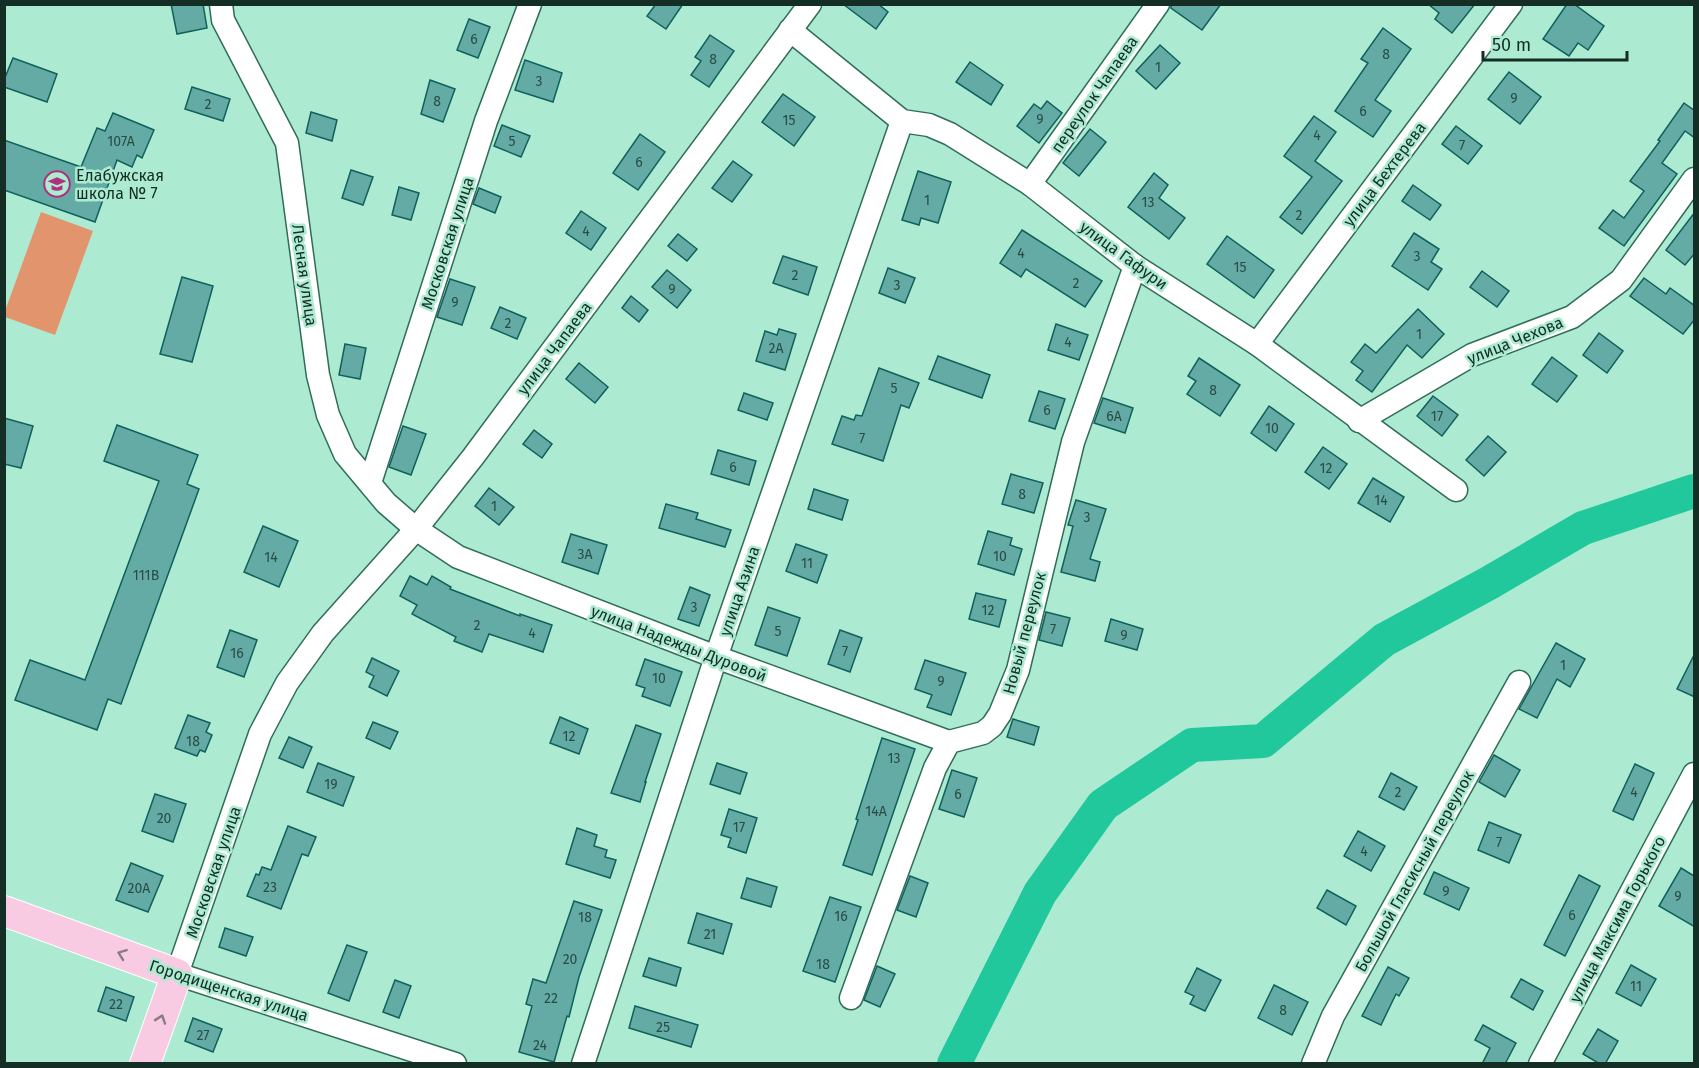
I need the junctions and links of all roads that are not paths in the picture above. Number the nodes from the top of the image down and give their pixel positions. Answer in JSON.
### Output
{"nodes":[{"id":1,"x":221,"y":4,"type":"edge"},
{"id":2,"x":530,"y":4,"type":"edge"},
{"id":3,"x":810,"y":4,"type":"edge"},
{"id":4,"x":1158,"y":4,"type":"edge"},
{"id":5,"x":1511,"y":4,"type":"edge"},
{"id":6,"x":790,"y":30,"type":"junction"},
{"id":7,"x":902,"y":122,"type":"junction"},
{"id":8,"x":1695,"y":179,"type":"edge"},
{"id":9,"x":1030,"y":184,"type":"junction"},
{"id":10,"x":1135,"y":266,"type":"junction"},
{"id":11,"x":1257,"y":344,"type":"junction"},
{"id":12,"x":1359,"y":421,"type":"junction"},
{"id":13,"x":370,"y":483,"type":"junction"},
{"id":14,"x":1456,"y":490,"type":"dead end"},
{"id":15,"x":416,"y":529,"type":"junction"},
{"id":16,"x":716,"y":657,"type":"junction"},
{"id":17,"x":1519,"y":682,"type":"dead end"},
{"id":18,"x":287,"y":683,"type":"joint"},
{"id":19,"x":949,"y":742,"type":"junction"},
{"id":20,"x":1695,"y":774,"type":"edge"},
{"id":21,"x":4,"y":911,"type":"edge"},
{"id":22,"x":177,"y":974,"type":"junction"},
{"id":23,"x":851,"y":998,"type":"dead end"},
{"id":24,"x":145,"y":1064,"type":"edge"},
{"id":25,"x":455,"y":1064,"type":"edge"},
{"id":26,"x":583,"y":1064,"type":"edge"},
{"id":27,"x":1313,"y":1064,"type":"edge"},
{"id":28,"x":1540,"y":1064,"type":"edge"}],
"edges":[{"from":1,"to":13,"type":"street","name":"Лесная улица"},
{"from":2,"to":13,"type":"street","name":"Московская улица"},
{"from":3,"to":6,"type":"street","name":"улица Чапаева"},
{"from":4,"to":9,"type":"street","name":"переулок Чапаева"},
{"from":5,"to":11,"type":"street","name":"улица Бехтерева"},
{"from":6,"to":7,"type":"street"},
{"from":6,"to":15,"type":"street","name":"улица Чапаева"},
{"from":7,"to":9,"type":"street","name":"улица Гафури"},
{"from":7,"to":16,"type":"street","name":"улица Азина"},
{"from":8,"to":12,"type":"street","name":"улица Чехова"},
{"from":9,"to":10,"type":"street","name":"улица Гафури"},
{"from":10,"to":11,"type":"street","name":"улица Гафури"},
{"from":10,"to":19,"type":"street","name":"Новый переулок"},
{"from":11,"to":12,"type":"street","name":"улица Гафури"},
{"from":12,"to":14,"type":"street","name":"улица Гафури"},
{"from":13,"to":15,"type":"street","name":"Лесная улица"},
{"from":15,"to":16,"type":"street","name":"улица Надежды Дуровой"},
{"from":15,"to":18,"type":"street","name":"улица Чапаева"},
{"from":16,"to":19,"type":"street","name":"улица Надежды Дуровой"},
{"from":16,"to":26,"type":"street","name":"улица Азина"},
{"from":17,"to":27,"type":"street","name":"Большой Гласисный переулок"},
{"from":18,"to":22,"type":"street","name":"Московская улица"},
{"from":19,"to":23,"type":"street"},
{"from":20,"to":28,"type":"street","name":"улица Максима Горького"},
{"from":22,"to":21,"type":"main road","name":"Городищенская улица","one_way":true},
{"from":24,"to":22,"type":"main road","name":"Московская улица","one_way":true},
{"from":22,"to":25,"type":"street","name":"Городищенская улица"}]}
